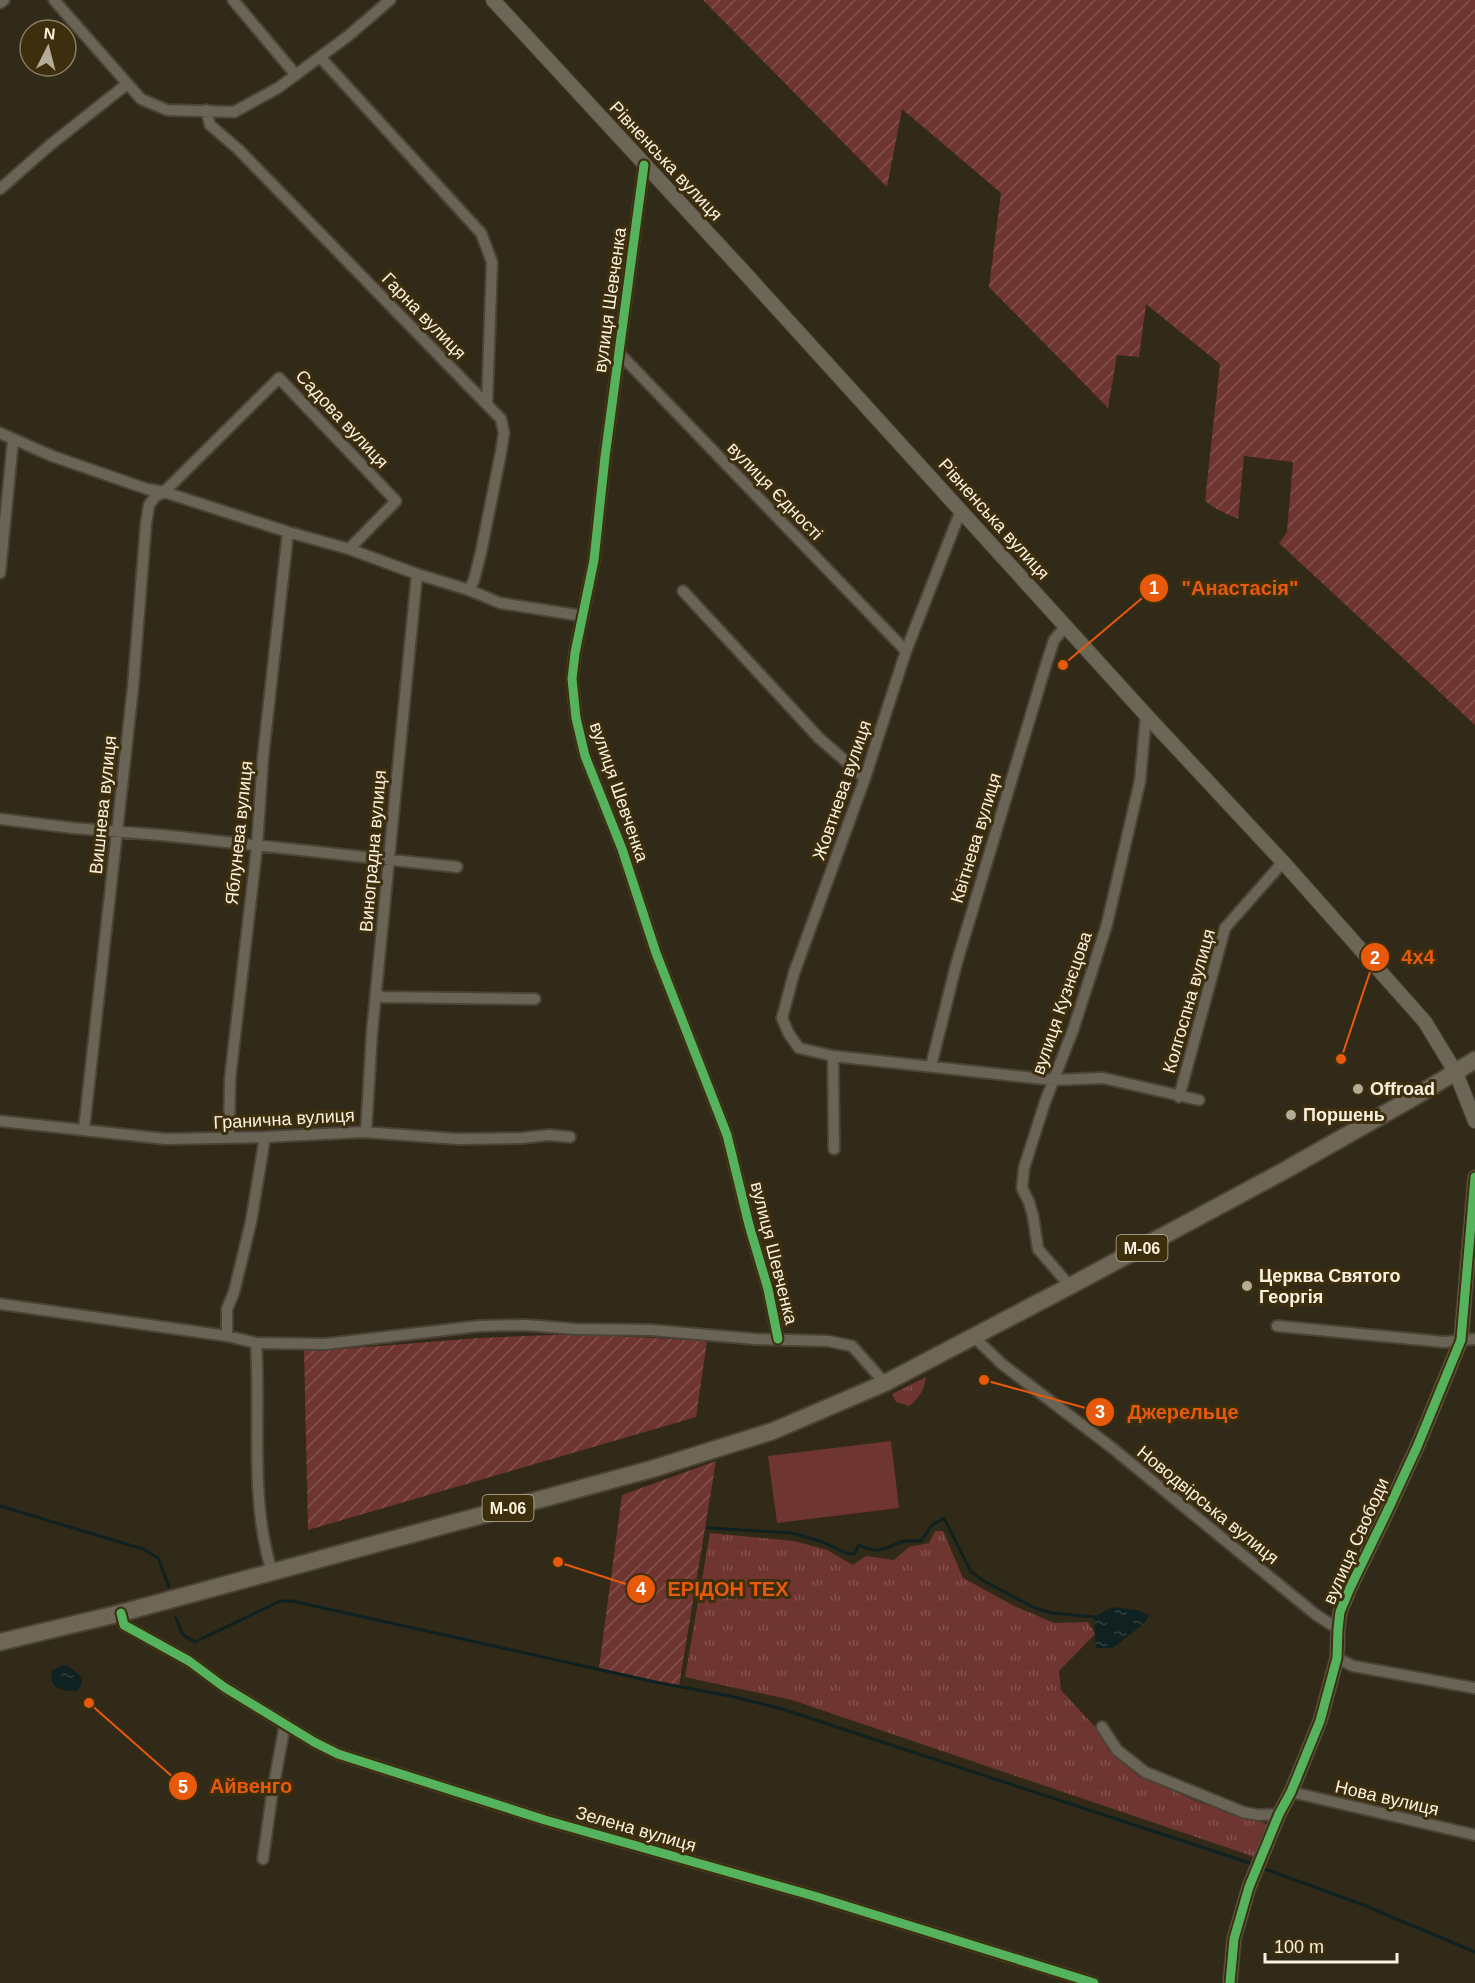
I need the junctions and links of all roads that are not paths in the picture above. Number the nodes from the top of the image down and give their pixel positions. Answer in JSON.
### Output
{"nodes":[{"id":1,"x":4,"y":0,"type":"edge"},
{"id":2,"x":54,"y":0,"type":"edge"},
{"id":3,"x":233,"y":0,"type":"edge"},
{"id":4,"x":390,"y":0,"type":"edge"},
{"id":5,"x":493,"y":0,"type":"edge"},
{"id":6,"x":0,"y":3,"type":"edge"},
{"id":7,"x":320,"y":57,"type":"junction"},
{"id":8,"x":296,"y":75,"type":"junction"},
{"id":9,"x":127,"y":84,"type":"junction"},
{"id":10,"x":206,"y":110,"type":"junction"},
{"id":11,"x":644,"y":165,"type":"junction"},
{"id":12,"x":0,"y":189,"type":"edge"},
{"id":13,"x":620,"y":354,"type":"junction"},
{"id":14,"x":487,"y":404,"type":"junction"},
{"id":15,"x":0,"y":434,"type":"edge"},
{"id":16,"x":13,"y":440,"type":"junction"},
{"id":17,"x":164,"y":492,"type":"junction"},
{"id":18,"x":961,"y":510,"type":"junction"},
{"id":19,"x":288,"y":532,"type":"junction"},
{"id":20,"x":349,"y":549,"type":"junction"},
{"id":21,"x":0,"y":573,"type":"edge"},
{"id":22,"x":417,"y":574,"type":"junction"},
{"id":23,"x":469,"y":590,"type":"junction"},
{"id":24,"x":683,"y":591,"type":"dead end"},
{"id":25,"x":583,"y":616,"type":"junction"},
{"id":26,"x":1066,"y":626,"type":"junction"},
{"id":27,"x":906,"y":651,"type":"junction"},
{"id":28,"x":1146,"y":715,"type":"junction"},
{"id":29,"x":865,"y":778,"type":"junction"},
{"id":30,"x":0,"y":819,"type":"edge"},
{"id":31,"x":118,"y":831,"type":"junction"},
{"id":32,"x":257,"y":846,"type":"junction"},
{"id":33,"x":389,"y":860,"type":"junction"},
{"id":34,"x":1283,"y":862,"type":"junction"},
{"id":35,"x":457,"y":867,"type":"dead end"},
{"id":36,"x":376,"y":994,"type":"junction"},
{"id":37,"x":534,"y":999,"type":"dead end"},
{"id":38,"x":833,"y":1056,"type":"junction"},
{"id":39,"x":1475,"y":1060,"type":"edge"},
{"id":40,"x":931,"y":1066,"type":"junction"},
{"id":41,"x":1456,"y":1073,"type":"junction"},
{"id":42,"x":1053,"y":1080,"type":"junction"},
{"id":43,"x":1179,"y":1097,"type":"junction"},
{"id":44,"x":1199,"y":1100,"type":"dead end"},
{"id":45,"x":1474,"y":1112,"type":"edge"},
{"id":46,"x":0,"y":1121,"type":"edge"},
{"id":47,"x":84,"y":1129,"type":"junction"},
{"id":48,"x":366,"y":1132,"type":"junction"},
{"id":49,"x":265,"y":1137,"type":"junction"},
{"id":50,"x":570,"y":1137,"type":"dead end"},
{"id":51,"x":229,"y":1138,"type":"junction"},
{"id":52,"x":834,"y":1149,"type":"dead end"},
{"id":53,"x":1475,"y":1177,"type":"edge"},
{"id":54,"x":1070,"y":1286,"type":"junction"},
{"id":55,"x":0,"y":1304,"type":"edge"},
{"id":56,"x":1277,"y":1326,"type":"dead end"},
{"id":57,"x":227,"y":1336,"type":"junction"},
{"id":58,"x":974,"y":1337,"type":"junction"},
{"id":59,"x":778,"y":1339,"type":"junction"},
{"id":60,"x":1468,"y":1340,"type":"edge"},
{"id":61,"x":256,"y":1343,"type":"junction"},
{"id":62,"x":885,"y":1383,"type":"junction"},
{"id":63,"x":272,"y":1572,"type":"junction"},
{"id":64,"x":121,"y":1613,"type":"junction"},
{"id":65,"x":1338,"y":1629,"type":"junction"},
{"id":66,"x":0,"y":1642,"type":"edge"},
{"id":67,"x":1337,"y":1658,"type":"junction"},
{"id":68,"x":1475,"y":1688,"type":"edge"},
{"id":69,"x":285,"y":1724,"type":"junction"},
{"id":70,"x":1101,"y":1727,"type":"dead end"},
{"id":71,"x":1292,"y":1792,"type":"junction"},
{"id":72,"x":1279,"y":1814,"type":"junction"},
{"id":73,"x":1475,"y":1835,"type":"edge"},
{"id":74,"x":263,"y":1859,"type":"dead end"},
{"id":75,"x":1094,"y":1983,"type":"edge"},
{"id":76,"x":1230,"y":1983,"type":"edge"}],
"edges":[{"from":1,"to":6,"type":"street"},
{"from":2,"to":9,"type":"street"},
{"from":3,"to":8,"type":"street"},
{"from":4,"to":7,"type":"street"},
{"from":5,"to":11,"type":"main road","name":"Рівненська вулиця"},
{"from":7,"to":8,"type":"street"},
{"from":7,"to":14,"type":"street"},
{"from":8,"to":10,"type":"street"},
{"from":9,"to":10,"type":"street"},
{"from":9,"to":12,"type":"street"},
{"from":10,"to":14,"type":"street","name":"Гарна вулиця"},
{"from":11,"to":13,"type":"street","name":"вулиця Шевченка"},
{"from":11,"to":18,"type":"main road","name":"Рівненська вулиця"},
{"from":13,"to":25,"type":"street","name":"вулиця Шевченка"},
{"from":13,"to":27,"type":"street","name":"вулиця Єдності"},
{"from":14,"to":23,"type":"street","name":"Гарна вулиця"},
{"from":15,"to":16,"type":"street"},
{"from":16,"to":17,"type":"street"},
{"from":16,"to":21,"type":"street"},
{"from":17,"to":19,"type":"street"},
{"from":17,"to":20,"type":"street","name":"Садова вулиця"},
{"from":17,"to":31,"type":"street","name":"Вишнева вулиця"},
{"from":18,"to":26,"type":"main road","name":"Рівненська вулиця"},
{"from":18,"to":27,"type":"street","name":"Жовтнева вулиця"},
{"from":19,"to":20,"type":"street"},
{"from":19,"to":32,"type":"street","name":"Яблунева вулиця"},
{"from":20,"to":22,"type":"street"},
{"from":22,"to":23,"type":"street"},
{"from":22,"to":33,"type":"street","name":"Виноградна вулиця"},
{"from":23,"to":25,"type":"street"},
{"from":24,"to":29,"type":"street"},
{"from":25,"to":59,"type":"street","name":"вулиця Шевченка"},
{"from":26,"to":28,"type":"main road","name":"Рівненська вулиця"},
{"from":26,"to":40,"type":"street","name":"Квітнева вулиця"},
{"from":27,"to":29,"type":"street","name":"Жовтнева вулиця"},
{"from":28,"to":34,"type":"main road","name":"Рівненська вулиця"},
{"from":28,"to":42,"type":"street","name":"вулиця Кузнєцова"},
{"from":29,"to":38,"type":"street","name":"Жовтнева вулиця"},
{"from":30,"to":31,"type":"street"},
{"from":31,"to":32,"type":"street"},
{"from":31,"to":47,"type":"street","name":"Вишнева вулиця"},
{"from":32,"to":33,"type":"street"},
{"from":32,"to":51,"type":"street","name":"Яблунева вулиця"},
{"from":33,"to":35,"type":"street"},
{"from":33,"to":36,"type":"street","name":"Виноградна вулиця"},
{"from":34,"to":41,"type":"main road","name":"Рівненська вулиця"},
{"from":34,"to":43,"type":"street","name":"Колгоспна вулиця"},
{"from":36,"to":37,"type":"street"},
{"from":36,"to":48,"type":"street","name":"Виноградна вулиця"},
{"from":38,"to":40,"type":"street","name":"Жовтнева вулиця"},
{"from":38,"to":52,"type":"street"},
{"from":39,"to":41,"type":"highway","number":"М-06"},
{"from":40,"to":42,"type":"street","name":"Жовтнева вулиця"},
{"from":41,"to":45,"type":"main road"},
{"from":41,"to":54,"type":"highway","number":"М-06"},
{"from":42,"to":43,"type":"street","name":"Жовтнева вулиця"},
{"from":42,"to":54,"type":"street","name":"вулиця Кузнєцова"},
{"from":43,"to":44,"type":"street","name":"Жовтнева вулиця"},
{"from":46,"to":47,"type":"street","name":"Гранична вулиця"},
{"from":47,"to":51,"type":"street","name":"Гранична вулиця"},
{"from":48,"to":49,"type":"street","name":"Гранична вулиця"},
{"from":48,"to":50,"type":"street","name":"Гранична вулиця"},
{"from":49,"to":51,"type":"street","name":"Гранична вулиця"},
{"from":49,"to":57,"type":"street"},
{"from":53,"to":60,"type":"main road","name":"вулиця Свободи"},
{"from":54,"to":58,"type":"highway","number":"М-06"},
{"from":55,"to":57,"type":"street"},
{"from":56,"to":60,"type":"street"},
{"from":57,"to":61,"type":"street"},
{"from":58,"to":62,"type":"highway","number":"М-06"},
{"from":58,"to":65,"type":"street","name":"Новодвірська вулиця"},
{"from":59,"to":61,"type":"street"},
{"from":59,"to":62,"type":"street"},
{"from":60,"to":65,"type":"main road","name":"вулиця Свободи"},
{"from":61,"to":63,"type":"street"},
{"from":62,"to":63,"type":"highway","number":"М-06"},
{"from":63,"to":64,"type":"highway","number":"М-06"},
{"from":64,"to":66,"type":"highway","number":"М-06"},
{"from":64,"to":69,"type":"street","name":"Зелена вулиця"},
{"from":65,"to":67,"type":"main road","name":"вулиця Свободи"},
{"from":67,"to":68,"type":"street"},
{"from":67,"to":71,"type":"main road","name":"вулиця Свободи"},
{"from":69,"to":74,"type":"street"},
{"from":69,"to":75,"type":"street","name":"Зелена вулиця"},
{"from":70,"to":72,"type":"street"},
{"from":71,"to":72,"type":"main road","name":"вулиця Свободи"},
{"from":71,"to":73,"type":"street","name":"Нова вулиця"},
{"from":72,"to":76,"type":"main road","name":"вулиця Свободи"}]}
